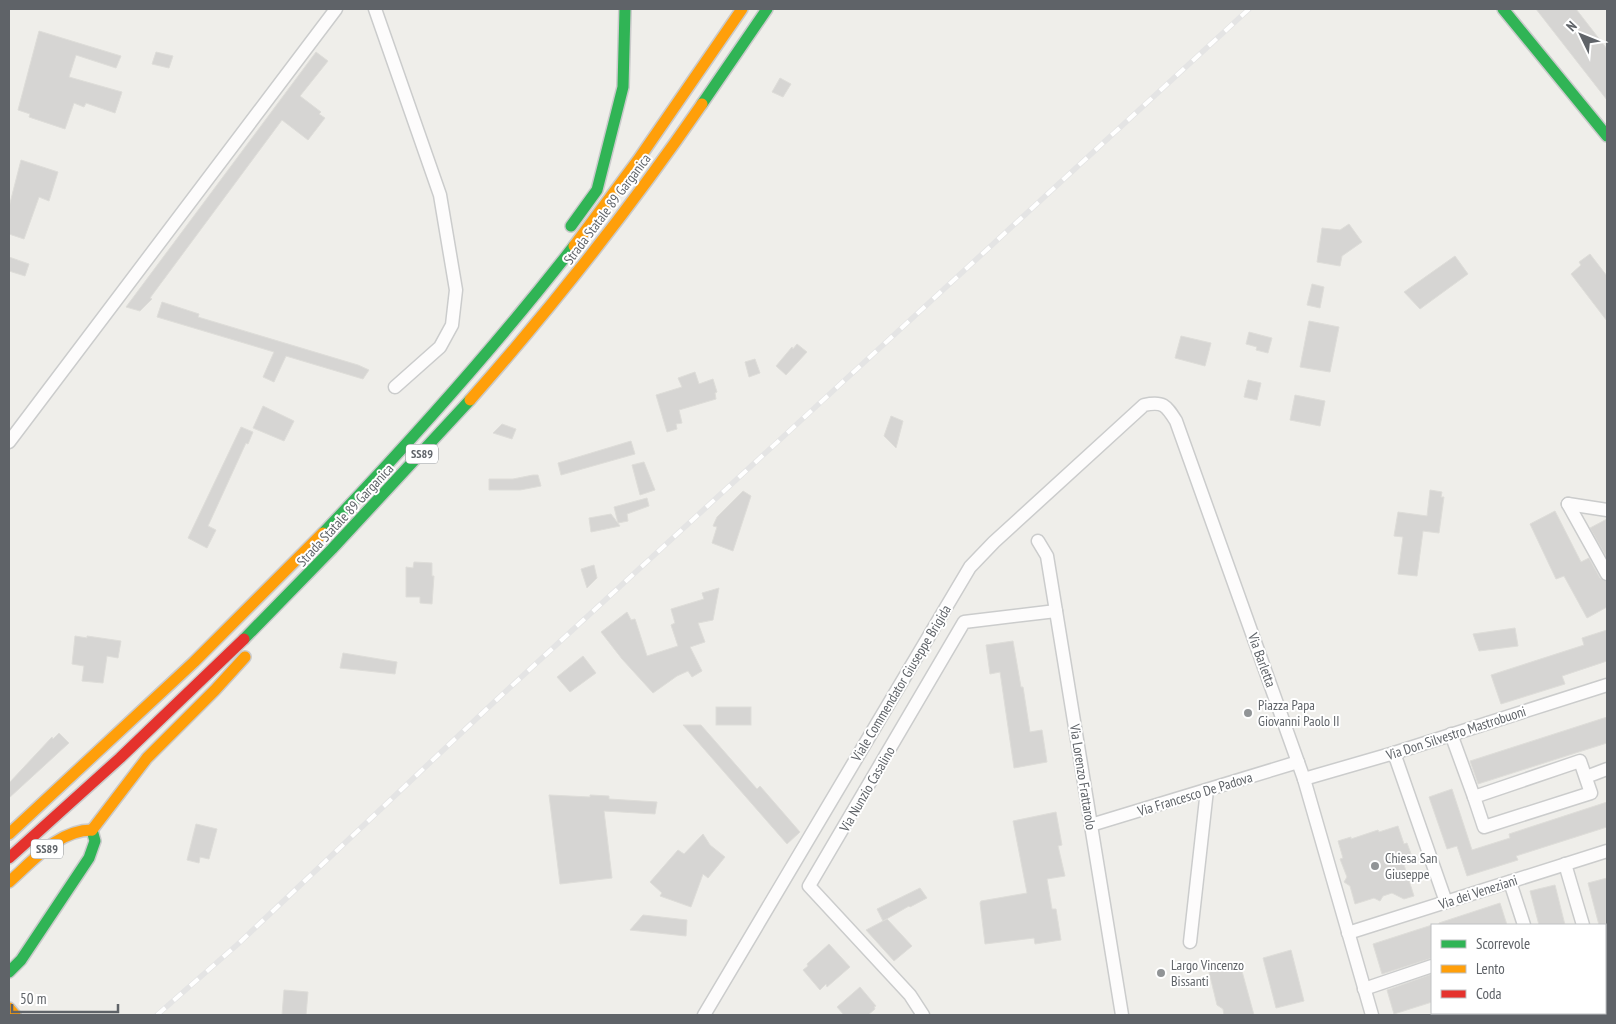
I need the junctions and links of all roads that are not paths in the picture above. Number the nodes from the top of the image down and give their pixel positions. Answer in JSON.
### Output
{"nodes":[{"id":1,"x":336,"y":9,"type":"edge"},
{"id":2,"x":375,"y":9,"type":"edge"},
{"id":3,"x":625,"y":9,"type":"edge"},
{"id":4,"x":742,"y":9,"type":"edge"},
{"id":5,"x":766,"y":9,"type":"edge"},
{"id":6,"x":773,"y":9,"type":"edge"},
{"id":7,"x":1503,"y":9,"type":"edge"},
{"id":8,"x":727,"y":68,"type":"junction"},
{"id":9,"x":1607,"y":136,"type":"edge"},
{"id":10,"x":562,"y":237,"type":"dead end"},
{"id":11,"x":528,"y":285,"type":"dead end"},
{"id":12,"x":395,"y":387,"type":"dead end"},
{"id":13,"x":1157,"y":402,"type":"joint"},
{"id":14,"x":442,"y":404,"type":"junction"},
{"id":15,"x":9,"y":442,"type":"edge"},
{"id":16,"x":1607,"y":510,"type":"edge"},
{"id":17,"x":1038,"y":541,"type":"dead end"},
{"id":18,"x":1607,"y":574,"type":"edge"},
{"id":19,"x":281,"y":602,"type":"junction"},
{"id":20,"x":1056,"y":611,"type":"junction"},
{"id":21,"x":1607,"y":686,"type":"edge"},
{"id":22,"x":1451,"y":734,"type":"junction"},
{"id":23,"x":1394,"y":753,"type":"junction"},
{"id":24,"x":1298,"y":762,"type":"junction"},
{"id":25,"x":1607,"y":769,"type":"edge"},
{"id":26,"x":1586,"y":777,"type":"junction"},
{"id":27,"x":1304,"y":779,"type":"junction"},
{"id":28,"x":1207,"y":790,"type":"junction"},
{"id":29,"x":1474,"y":797,"type":"junction"},
{"id":30,"x":1091,"y":826,"type":"junction"},
{"id":31,"x":92,"y":830,"type":"junction"},
{"id":32,"x":9,"y":834,"type":"edge"},
{"id":33,"x":1607,"y":851,"type":"edge"},
{"id":34,"x":9,"y":858,"type":"edge"},
{"id":35,"x":1565,"y":864,"type":"junction"},
{"id":36,"x":9,"y":882,"type":"edge"},
{"id":37,"x":1510,"y":882,"type":"junction"},
{"id":38,"x":1446,"y":902,"type":"junction"},
{"id":39,"x":1524,"y":924,"type":"edge"},
{"id":40,"x":1583,"y":924,"type":"edge"},
{"id":41,"x":1348,"y":933,"type":"junction"},
{"id":42,"x":1190,"y":942,"type":"dead end"},
{"id":43,"x":1431,"y":966,"type":"edge"},
{"id":44,"x":9,"y":972,"type":"edge"},
{"id":45,"x":1364,"y":989,"type":"junction"},
{"id":46,"x":9,"y":1008,"type":"edge"},
{"id":47,"x":16,"y":1015,"type":"edge"},
{"id":48,"x":704,"y":1015,"type":"edge"},
{"id":49,"x":922,"y":1015,"type":"edge"},
{"id":50,"x":1122,"y":1015,"type":"edge"},
{"id":51,"x":1372,"y":1015,"type":"edge"}],
"edges":[{"from":1,"to":15,"type":"street"},
{"from":2,"to":12,"type":"street"},
{"from":3,"to":10,"type":"main road"},
{"from":4,"to":14,"type":"main road","name":"Strada Statale 89 Garganica","number":"SS89"},
{"from":5,"to":8,"type":"main road","name":"Strada Statale 89 Garganica","number":"SS89"},
{"from":6,"to":8,"type":"main road","number":"SS89"},
{"from":7,"to":9,"type":"main road"},
{"from":8,"to":19,"type":"main road","name":"Strada Statale 89 Garganica","number":"SS89"},
{"from":11,"to":14,"type":"main road"},
{"from":13,"to":24,"type":"street","name":"Via Barletta"},
{"from":13,"to":48,"type":"street","name":"Viale Commendator Giuseppe Brigida"},
{"from":14,"to":32,"type":"main road","name":"Strada Statale 89 Garganica","number":"SS89"},
{"from":16,"to":18,"type":"street"},
{"from":17,"to":20,"type":"street","name":"Via Lorenzo Frattarolo"},
{"from":19,"to":31,"type":"main road","number":"SS89"},
{"from":19,"to":34,"type":"main road","name":"Strada Statale 89 Garganica","number":"SS89"},
{"from":20,"to":30,"type":"street","name":"Via Lorenzo Frattarolo"},
{"from":20,"to":49,"type":"street","name":"Via Nunzio Casalino"},
{"from":21,"to":22,"type":"street","name":"Via Don Silvestro Mastrobuoni"},
{"from":22,"to":23,"type":"street","name":"Via Don Silvestro Mastrobuoni"},
{"from":22,"to":29,"type":"street"},
{"from":23,"to":27,"type":"street","name":"Via Don Silvestro Mastrobuoni"},
{"from":23,"to":38,"type":"street"},
{"from":24,"to":27,"type":"street","name":"Via Barletta"},
{"from":24,"to":28,"type":"street","name":"Via Francesco De Padova"},
{"from":25,"to":26,"type":"street"},
{"from":26,"to":29,"type":"street"},
{"from":26,"to":29,"type":"street"},
{"from":27,"to":41,"type":"street","name":"Via Barletta"},
{"from":28,"to":30,"type":"street","name":"Via Francesco De Padova"},
{"from":28,"to":42,"type":"street"},
{"from":30,"to":50,"type":"street","name":"Via Lorenzo Frattarolo"},
{"from":31,"to":36,"type":"main road","number":"SS89"},
{"from":31,"to":44,"type":"main road"},
{"from":33,"to":35,"type":"street","name":"Via dei Veneziani"},
{"from":35,"to":37,"type":"street","name":"Via dei Veneziani"},
{"from":35,"to":40,"type":"street"},
{"from":37,"to":38,"type":"street","name":"Via dei Veneziani"},
{"from":37,"to":39,"type":"street"},
{"from":38,"to":41,"type":"street","name":"Via dei Veneziani"},
{"from":41,"to":45,"type":"street","name":"Via Barletta"},
{"from":43,"to":45,"type":"street"},
{"from":45,"to":51,"type":"street","name":"Via Barletta"},
{"from":46,"to":47,"type":"main road"}]}
